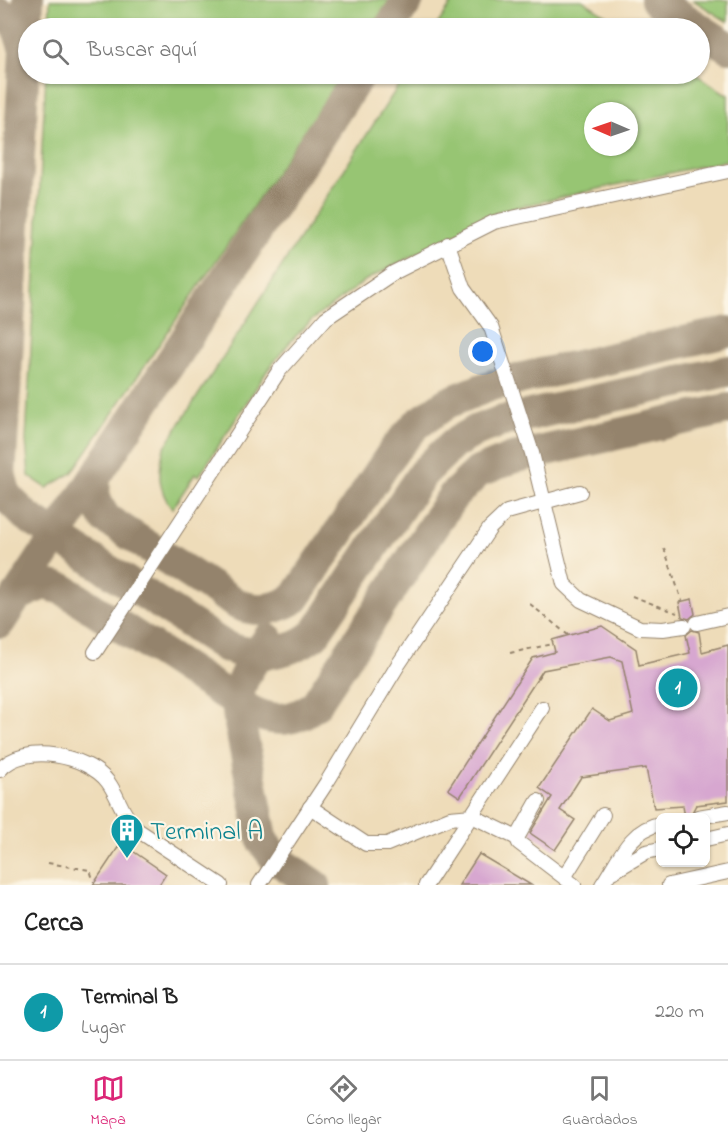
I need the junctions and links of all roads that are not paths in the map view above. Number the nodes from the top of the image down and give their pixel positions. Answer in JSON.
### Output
{"nodes":[{"id":1,"x":728,"y":171,"type":"edge"},
{"id":2,"x":448,"y":244,"type":"junction"},
{"id":3,"x":580,"y":492,"type":"dead end"},
{"id":4,"x":545,"y":500,"type":"junction"},
{"id":5,"x":728,"y":616,"type":"edge"},
{"id":6,"x":95,"y":652,"type":"dead end"},
{"id":7,"x":542,"y":708,"type":"dead end"},
{"id":8,"x":0,"y":770,"type":"edge"},
{"id":9,"x":538,"y":801,"type":"dead end"},
{"id":10,"x":310,"y":807,"type":"junction"},
{"id":11,"x":728,"y":812,"type":"edge"},
{"id":12,"x":603,"y":815,"type":"dead end"},
{"id":13,"x":472,"y":816,"type":"junction"},
{"id":14,"x":710,"y":816,"type":"edge"},
{"id":15,"x":656,"y":825,"type":"edge"},
{"id":16,"x":728,"y":834,"type":"edge"},
{"id":17,"x":517,"y":838,"type":"junction"},
{"id":18,"x":710,"y":838,"type":"edge"},
{"id":19,"x":656,"y":850,"type":"edge"},
{"id":20,"x":728,"y":872,"type":"edge"},
{"id":21,"x":606,"y":879,"type":"edge"},
{"id":22,"x":569,"y":881,"type":"edge"},
{"id":23,"x":221,"y":885,"type":"edge"},
{"id":24,"x":259,"y":885,"type":"edge"},
{"id":25,"x":426,"y":885,"type":"edge"},
{"id":26,"x":669,"y":885,"type":"edge"}],
"edges":[{"from":1,"to":2,"type":"street"},
{"from":2,"to":4,"type":"street"},
{"from":2,"to":6,"type":"street"},
{"from":3,"to":4,"type":"street"},
{"from":4,"to":5,"type":"street"},
{"from":4,"to":10,"type":"street"},
{"from":7,"to":13,"type":"street"},
{"from":8,"to":23,"type":"street"},
{"from":9,"to":17,"type":"street"},
{"from":10,"to":13,"type":"street"},
{"from":10,"to":24,"type":"street"},
{"from":11,"to":14,"type":"street"},
{"from":12,"to":22,"type":"street"},
{"from":13,"to":17,"type":"street"},
{"from":13,"to":25,"type":"street"},
{"from":15,"to":21,"type":"street"},
{"from":16,"to":18,"type":"street"},
{"from":17,"to":22,"type":"street"},
{"from":19,"to":21,"type":"street"},
{"from":20,"to":26,"type":"street"}]}
